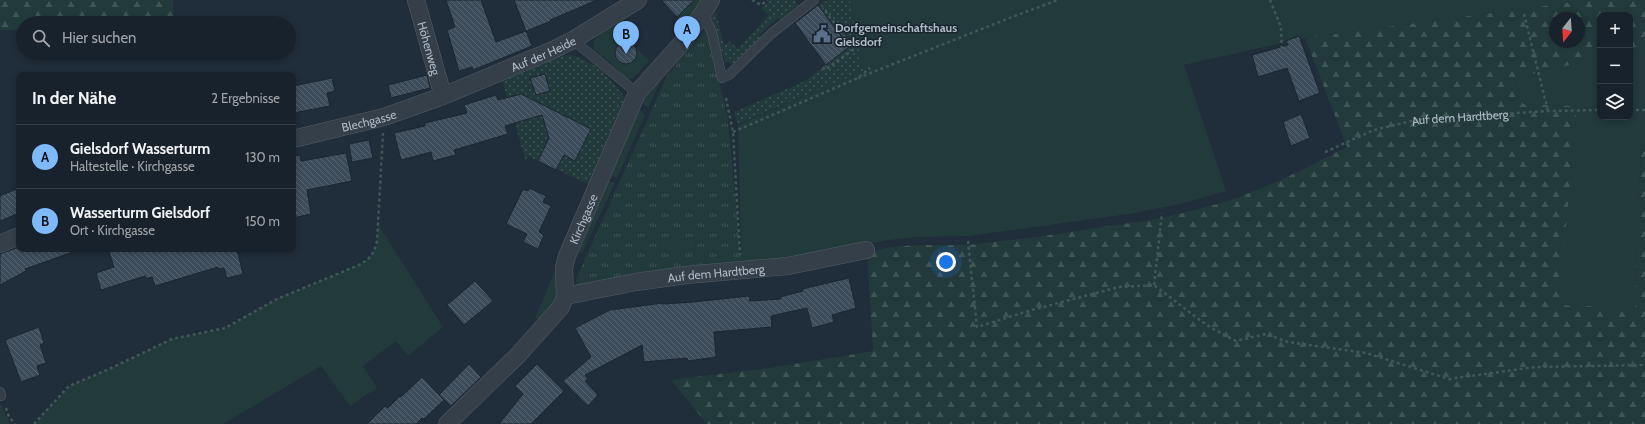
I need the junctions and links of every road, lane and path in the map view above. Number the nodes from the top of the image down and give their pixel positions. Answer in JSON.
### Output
{"nodes":[{"id":1,"x":416,"y":0,"type":"edge"},
{"id":2,"x":638,"y":0,"type":"edge"},
{"id":3,"x":752,"y":0,"type":"edge"},
{"id":4,"x":768,"y":0,"type":"edge"},
{"id":5,"x":814,"y":0,"type":"edge"},
{"id":6,"x":1058,"y":0,"type":"edge"},
{"id":7,"x":1270,"y":0,"type":"edge"},
{"id":8,"x":822,"y":6,"type":"dead end"},
{"id":9,"x":707,"y":7,"type":"edge"},
{"id":10,"x":1524,"y":14,"type":"dead end"},
{"id":11,"x":573,"y":40,"type":"junction"},
{"id":12,"x":1282,"y":58,"type":"dead end"},
{"id":13,"x":823,"y":67,"type":"dead end"},
{"id":14,"x":870,"y":68,"type":"dead end"},
{"id":15,"x":858,"y":78,"type":"junction"},
{"id":16,"x":637,"y":93,"type":"junction"},
{"id":17,"x":443,"y":96,"type":"junction"},
{"id":18,"x":726,"y":98,"type":"dead end"},
{"id":19,"x":1597,"y":110,"type":"edge"},
{"id":20,"x":1633,"y":110,"type":"edge"},
{"id":21,"x":1645,"y":110,"type":"edge"},
{"id":22,"x":1548,"y":111,"type":"junction"},
{"id":23,"x":384,"y":117,"type":"junction"},
{"id":24,"x":733,"y":132,"type":"junction"},
{"id":25,"x":296,"y":138,"type":"edge"},
{"id":26,"x":1325,"y":152,"type":"dead end"},
{"id":27,"x":1162,"y":213,"type":"dead end"},
{"id":28,"x":16,"y":237,"type":"edge"},
{"id":29,"x":968,"y":240,"type":"dead end"},
{"id":30,"x":0,"y":244,"type":"edge"},
{"id":31,"x":866,"y":250,"type":"dead end"},
{"id":32,"x":741,"y":270,"type":"junction"},
{"id":33,"x":1154,"y":285,"type":"junction"},
{"id":34,"x":565,"y":296,"type":"junction"},
{"id":35,"x":1645,"y":365,"type":"edge"},
{"id":36,"x":1,"y":394,"type":"edge"},
{"id":37,"x":15,"y":424,"type":"edge"},
{"id":38,"x":34,"y":424,"type":"edge"},
{"id":39,"x":447,"y":424,"type":"edge"}],
"edges":[{"from":1,"to":17,"type":"street","name":"Höhenweg"},
{"from":2,"to":11,"type":"street","name":"Auf der Heide"},
{"from":3,"to":4,"type":"path"},
{"from":5,"to":9,"type":"lane"},
{"from":6,"to":15,"type":"path"},
{"from":7,"to":12,"type":"path"},
{"from":8,"to":13,"type":"path"},
{"from":9,"to":16,"type":"street","name":"Kirchgasse"},
{"from":10,"to":22,"type":"path"},
{"from":11,"to":16,"type":"lane"},
{"from":11,"to":17,"type":"street","name":"Auf der Heide"},
{"from":14,"to":15,"type":"path"},
{"from":15,"to":24,"type":"path"},
{"from":16,"to":34,"type":"street","name":"Kirchgasse"},
{"from":17,"to":23,"type":"street","name":"Blechgasse"},
{"from":18,"to":24,"type":"path"},
{"from":19,"to":22,"type":"path","name":"Auf dem Hardtberg"},
{"from":20,"to":21,"type":"path"},
{"from":22,"to":26,"type":"path","name":"Auf dem Hardtberg"},
{"from":23,"to":25,"type":"street","name":"Blechgasse"},
{"from":23,"to":38,"type":"path"},
{"from":24,"to":32,"type":"path"},
{"from":27,"to":33,"type":"path"},
{"from":28,"to":30,"type":"street"},
{"from":29,"to":33,"type":"path"},
{"from":31,"to":32,"type":"street","name":"Auf dem Hardtberg"},
{"from":32,"to":34,"type":"street","name":"Auf dem Hardtberg"},
{"from":33,"to":35,"type":"path"},
{"from":34,"to":39,"type":"street"},
{"from":36,"to":37,"type":"path"}]}
